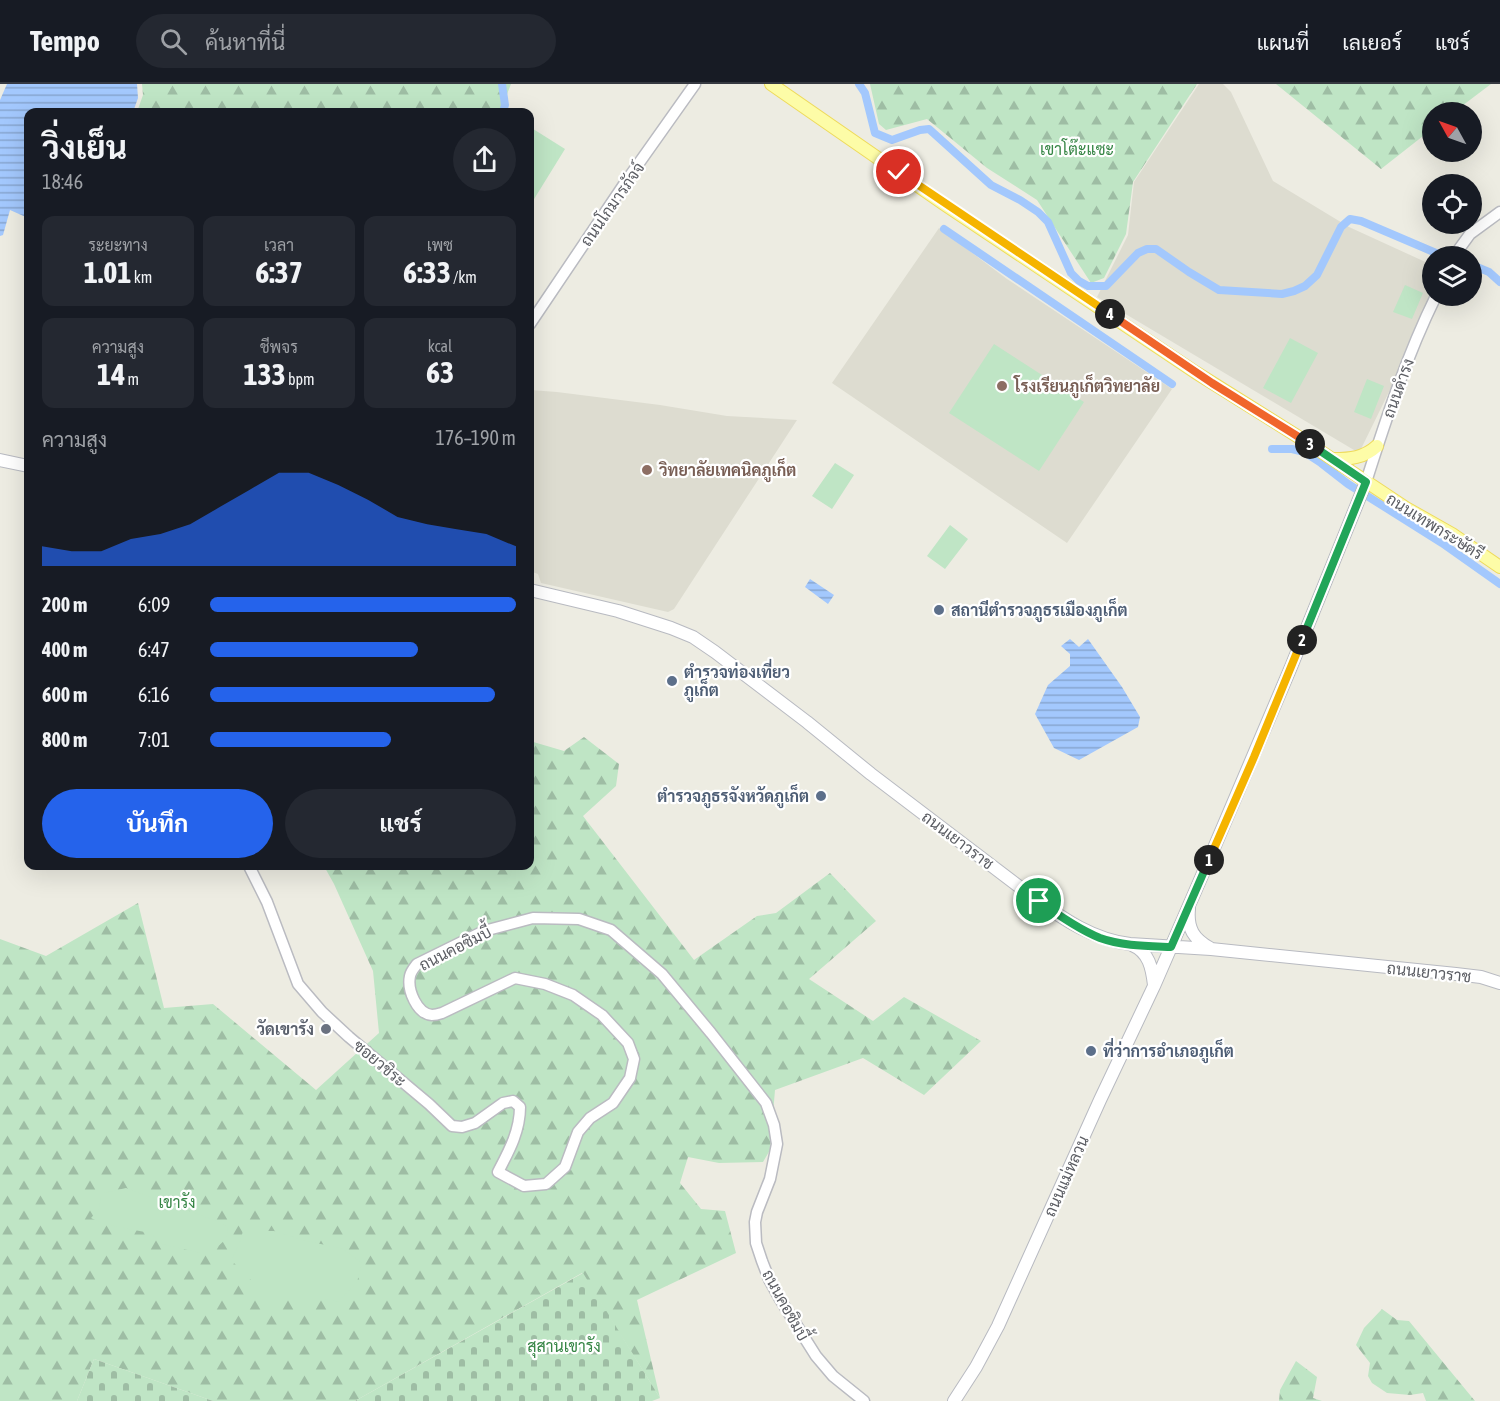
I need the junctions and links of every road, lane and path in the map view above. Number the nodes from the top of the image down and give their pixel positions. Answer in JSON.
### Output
{"nodes":[{"id":1,"x":694,"y":84,"type":"edge"},
{"id":2,"x":771,"y":84,"type":"edge"},
{"id":3,"x":1500,"y":212,"type":"edge"},
{"id":4,"x":1462,"y":246,"type":"edge"},
{"id":5,"x":1431,"y":306,"type":"edge"},
{"id":6,"x":534,"y":318,"type":"edge"},
{"id":7,"x":1377,"y":446,"type":"junction"},
{"id":8,"x":1333,"y":459,"type":"junction"},
{"id":9,"x":0,"y":460,"type":"edge"},
{"id":10,"x":24,"y":465,"type":"edge"},
{"id":11,"x":1363,"y":488,"type":"junction"},
{"id":12,"x":1500,"y":567,"type":"edge"},
{"id":13,"x":534,"y":591,"type":"edge"},
{"id":14,"x":251,"y":870,"type":"edge"},
{"id":15,"x":1190,"y":904,"type":"junction"},
{"id":16,"x":1130,"y":944,"type":"junction"},
{"id":17,"x":1171,"y":947,"type":"junction"},
{"id":18,"x":1211,"y":949,"type":"junction"},
{"id":19,"x":1500,"y":983,"type":"edge"},
{"id":20,"x":1154,"y":986,"type":"junction"},
{"id":21,"x":498,"y":1172,"type":"joint"},
{"id":22,"x":864,"y":1401,"type":"edge"},
{"id":23,"x":954,"y":1401,"type":"edge"}],
"edges":[{"from":1,"to":6,"type":"street","name":"ถนนโกมารภัจจ์"},
{"from":2,"to":8,"type":"main road","name":"ถนนเทพกระษัตรี"},
{"from":3,"to":4,"type":"street"},
{"from":5,"to":7,"type":"street","name":"ถนนดำรง"},
{"from":7,"to":8,"type":"main road"},
{"from":7,"to":11,"type":"street","name":"ถนนดำรง"},
{"from":8,"to":11,"type":"main road","name":"ถนนเทพกระษัตรี"},
{"from":9,"to":10,"type":"main road"},
{"from":11,"to":12,"type":"main road","name":"ถนนเทพกระษัตรี"},
{"from":11,"to":15,"type":"main road","name":"ถนนแม่หลวน"},
{"from":13,"to":16,"type":"main road","name":"ถนนเยาวราช"},
{"from":14,"to":21,"type":"street","name":"ซอยวชิระ"},
{"from":15,"to":17,"type":"main road","name":"ถนนแม่หลวน"},
{"from":15,"to":18,"type":"main road"},
{"from":16,"to":17,"type":"main road","name":"ถนนเยาวราช"},
{"from":16,"to":20,"type":"main road"},
{"from":17,"to":18,"type":"main road","name":"ถนนเยาวราช"},
{"from":17,"to":20,"type":"main road","name":"ถนนแม่หลวน"},
{"from":18,"to":19,"type":"main road","name":"ถนนเยาวราช"},
{"from":20,"to":23,"type":"main road","name":"ถนนแม่หลวน"},
{"from":21,"to":22,"type":"street","name":"ถนนคอซิมบี้"}]}
